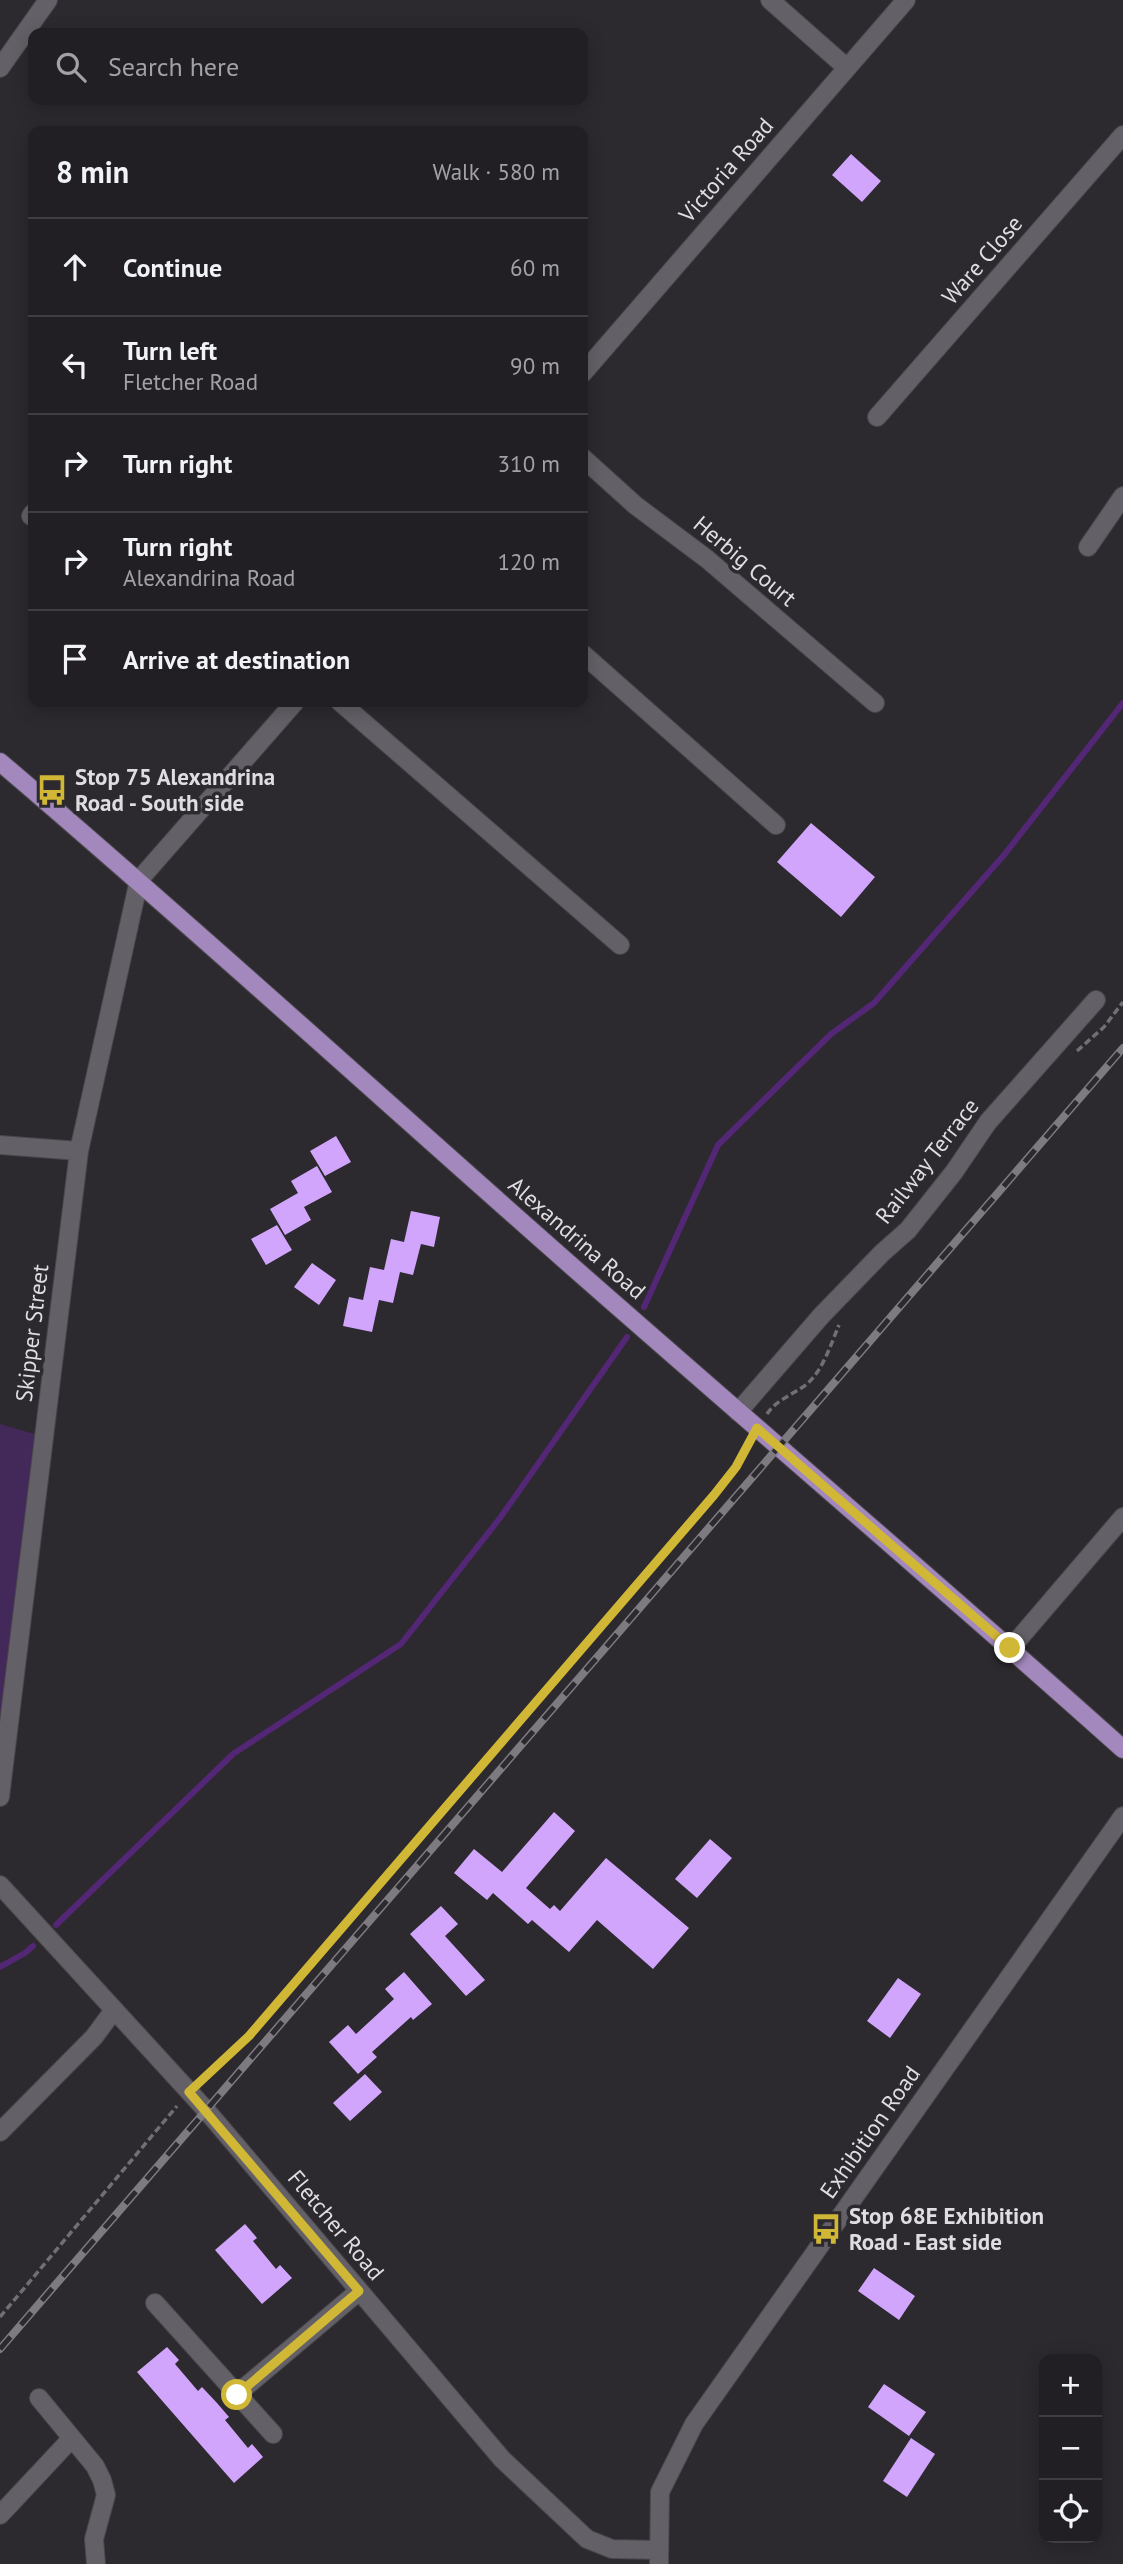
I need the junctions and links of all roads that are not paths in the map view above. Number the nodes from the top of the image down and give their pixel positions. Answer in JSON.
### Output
{"nodes":[{"id":1,"x":48,"y":0,"type":"edge"},
{"id":2,"x":769,"y":0,"type":"edge"},
{"id":3,"x":906,"y":0,"type":"edge"},
{"id":4,"x":28,"y":28,"type":"edge"},
{"id":5,"x":28,"y":28,"type":"edge"},
{"id":6,"x":0,"y":68,"type":"edge"},
{"id":7,"x":847,"y":68,"type":"junction"},
{"id":8,"x":1123,"y":135,"type":"edge"},
{"id":9,"x":588,"y":367,"type":"edge"},
{"id":10,"x":877,"y":417,"type":"dead end"},
{"id":11,"x":588,"y":463,"type":"edge"},
{"id":12,"x":1123,"y":496,"type":"edge"},
{"id":13,"x":1088,"y":547,"type":"dead end"},
{"id":14,"x":588,"y":658,"type":"edge"},
{"id":15,"x":875,"y":703,"type":"dead end"},
{"id":16,"x":291,"y":707,"type":"edge"},
{"id":17,"x":346,"y":707,"type":"edge"},
{"id":18,"x":0,"y":762,"type":"edge"},
{"id":19,"x":776,"y":825,"type":"dead end"},
{"id":20,"x":139,"y":880,"type":"junction"},
{"id":21,"x":620,"y":945,"type":"dead end"},
{"id":22,"x":1096,"y":1000,"type":"dead end"},
{"id":23,"x":0,"y":1145,"type":"edge"},
{"id":24,"x":79,"y":1151,"type":"junction"},
{"id":25,"x":738,"y":1412,"type":"junction"},
{"id":26,"x":1123,"y":1517,"type":"edge"},
{"id":27,"x":1010,"y":1648,"type":"junction"},
{"id":28,"x":1123,"y":1749,"type":"edge"},
{"id":29,"x":0,"y":1797,"type":"edge"},
{"id":30,"x":1123,"y":1816,"type":"edge"},
{"id":31,"x":0,"y":1885,"type":"edge"},
{"id":32,"x":114,"y":2010,"type":"junction"},
{"id":33,"x":0,"y":2132,"type":"edge"},
{"id":34,"x":359,"y":2291,"type":"junction"},
{"id":35,"x":155,"y":2303,"type":"dead end"},
{"id":36,"x":237,"y":2395,"type":"junction"},
{"id":37,"x":39,"y":2398,"type":"dead end"},
{"id":38,"x":273,"y":2434,"type":"dead end"},
{"id":39,"x":72,"y":2438,"type":"junction"},
{"id":40,"x":0,"y":2515,"type":"edge"},
{"id":41,"x":659,"y":2557,"type":"edge"},
{"id":42,"x":96,"y":2564,"type":"edge"}],
"edges":[{"from":1,"to":4,"type":"street"},
{"from":2,"to":7,"type":"street"},
{"from":3,"to":7,"type":"street","name":"Victoria Road"},
{"from":5,"to":6,"type":"street"},
{"from":7,"to":9,"type":"street","name":"Victoria Road"},
{"from":8,"to":10,"type":"street","name":"Ware Close"},
{"from":11,"to":15,"type":"street","name":"Herbig Court"},
{"from":12,"to":13,"type":"street"},
{"from":14,"to":19,"type":"street"},
{"from":16,"to":20,"type":"street"},
{"from":17,"to":21,"type":"street"},
{"from":18,"to":20,"type":"main road","name":"Alexandrina Road"},
{"from":20,"to":24,"type":"street","name":"Skipper Street"},
{"from":20,"to":25,"type":"main road","name":"Alexandrina Road"},
{"from":22,"to":25,"type":"street","name":"Railway Terrace"},
{"from":23,"to":24,"type":"street"},
{"from":24,"to":29,"type":"street","name":"Skipper Street"},
{"from":25,"to":27,"type":"main road","name":"Alexandrina Road"},
{"from":26,"to":27,"type":"street"},
{"from":27,"to":28,"type":"main road","name":"Alexandrina Road"},
{"from":30,"to":41,"type":"street","name":"Exhibition Road"},
{"from":31,"to":32,"type":"street","name":"Fletcher Road"},
{"from":32,"to":33,"type":"street"},
{"from":32,"to":34,"type":"street","name":"Fletcher Road"},
{"from":34,"to":36,"type":"street"},
{"from":34,"to":41,"type":"street","name":"Fletcher Road"},
{"from":35,"to":36,"type":"street"},
{"from":36,"to":38,"type":"street"},
{"from":37,"to":39,"type":"street"},
{"from":39,"to":40,"type":"street"},
{"from":39,"to":42,"type":"street"}]}
